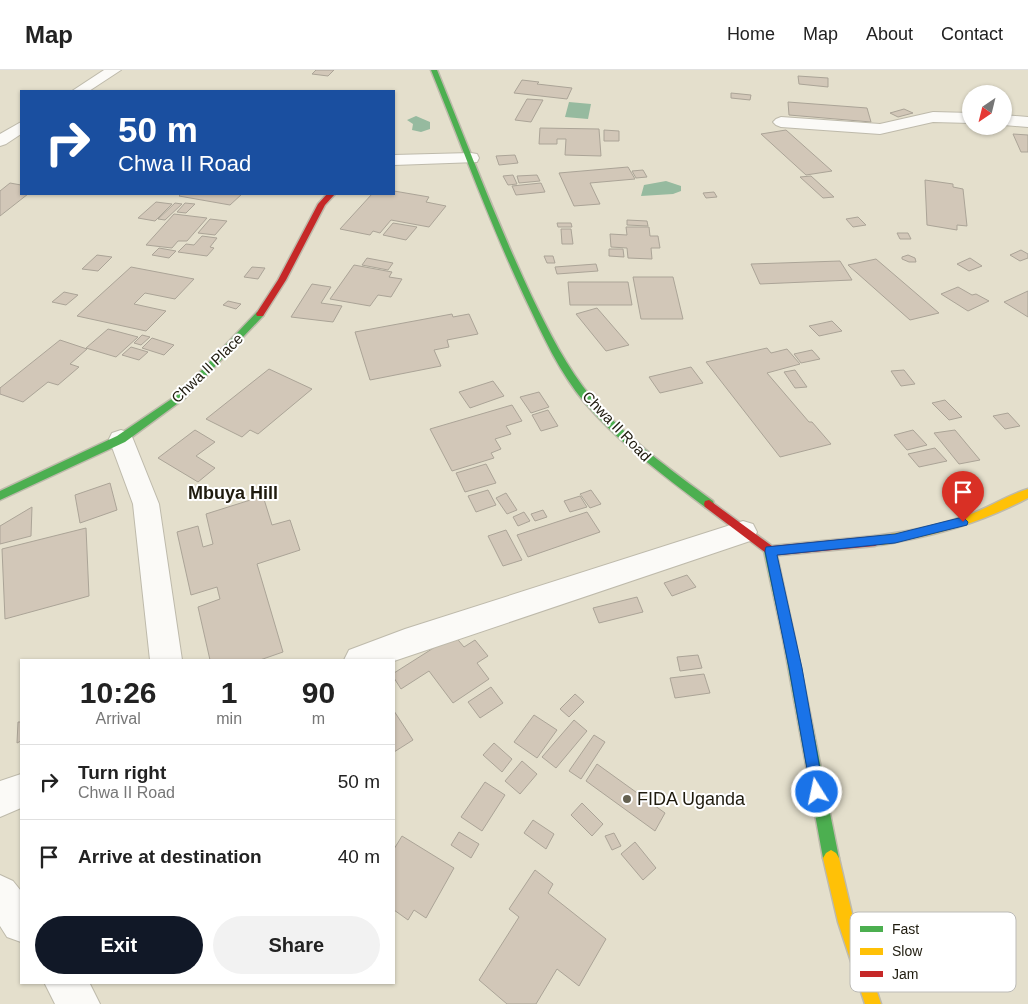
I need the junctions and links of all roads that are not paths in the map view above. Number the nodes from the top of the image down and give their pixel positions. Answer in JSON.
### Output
{"nodes":[{"id":1,"x":114,"y":70,"type":"edge"},
{"id":2,"x":434,"y":70,"type":"edge"},
{"id":3,"x":81,"y":90,"type":"edge"},
{"id":4,"x":962,"y":118,"type":"edge"},
{"id":5,"x":1012,"y":121,"type":"edge"},
{"id":6,"x":781,"y":122,"type":"dead end"},
{"id":7,"x":1028,"y":122,"type":"edge"},
{"id":8,"x":20,"y":129,"type":"edge"},
{"id":9,"x":0,"y":141,"type":"edge"},
{"id":10,"x":471,"y":158,"type":"junction"},
{"id":11,"x":395,"y":160,"type":"edge"},
{"id":12,"x":330,"y":195,"type":"edge"},
{"id":13,"x":121,"y":439,"type":"junction"},
{"id":14,"x":1028,"y":493,"type":"edge"},
{"id":15,"x":0,"y":496,"type":"edge"},
{"id":16,"x":743,"y":532,"type":"junction"},
{"id":17,"x":770,"y":551,"type":"junction"},
{"id":18,"x":166,"y":659,"type":"edge"},
{"id":19,"x":363,"y":659,"type":"edge"},
{"id":20,"x":20,"y":791,"type":"edge"},
{"id":21,"x":0,"y":800,"type":"edge"},
{"id":22,"x":0,"y":894,"type":"edge"},
{"id":23,"x":20,"y":922,"type":"edge"},
{"id":24,"x":850,"y":934,"type":"edge"},
{"id":25,"x":65,"y":984,"type":"edge"},
{"id":26,"x":867,"y":992,"type":"edge"},
{"id":27,"x":80,"y":1004,"type":"edge"},
{"id":28,"x":872,"y":1004,"type":"edge"}],
"edges":[{"from":1,"to":3,"type":"street"},
{"from":2,"to":10,"type":"street","name":"Chwa II Road"},
{"from":4,"to":6,"type":"street"},
{"from":5,"to":7,"type":"street"},
{"from":8,"to":9,"type":"street"},
{"from":10,"to":11,"type":"street"},
{"from":10,"to":16,"type":"street","name":"Chwa II Road"},
{"from":12,"to":13,"type":"street","name":"Chwa II Place"},
{"from":13,"to":15,"type":"street","name":"Chwa II Place"},
{"from":13,"to":18,"type":"street"},
{"from":14,"to":17,"type":"street"},
{"from":16,"to":17,"type":"street","name":"Chwa II Road"},
{"from":16,"to":19,"type":"street"},
{"from":17,"to":24,"type":"street"},
{"from":20,"to":21,"type":"street"},
{"from":22,"to":23,"type":"street"},
{"from":25,"to":27,"type":"street"},
{"from":26,"to":28,"type":"street"}]}
